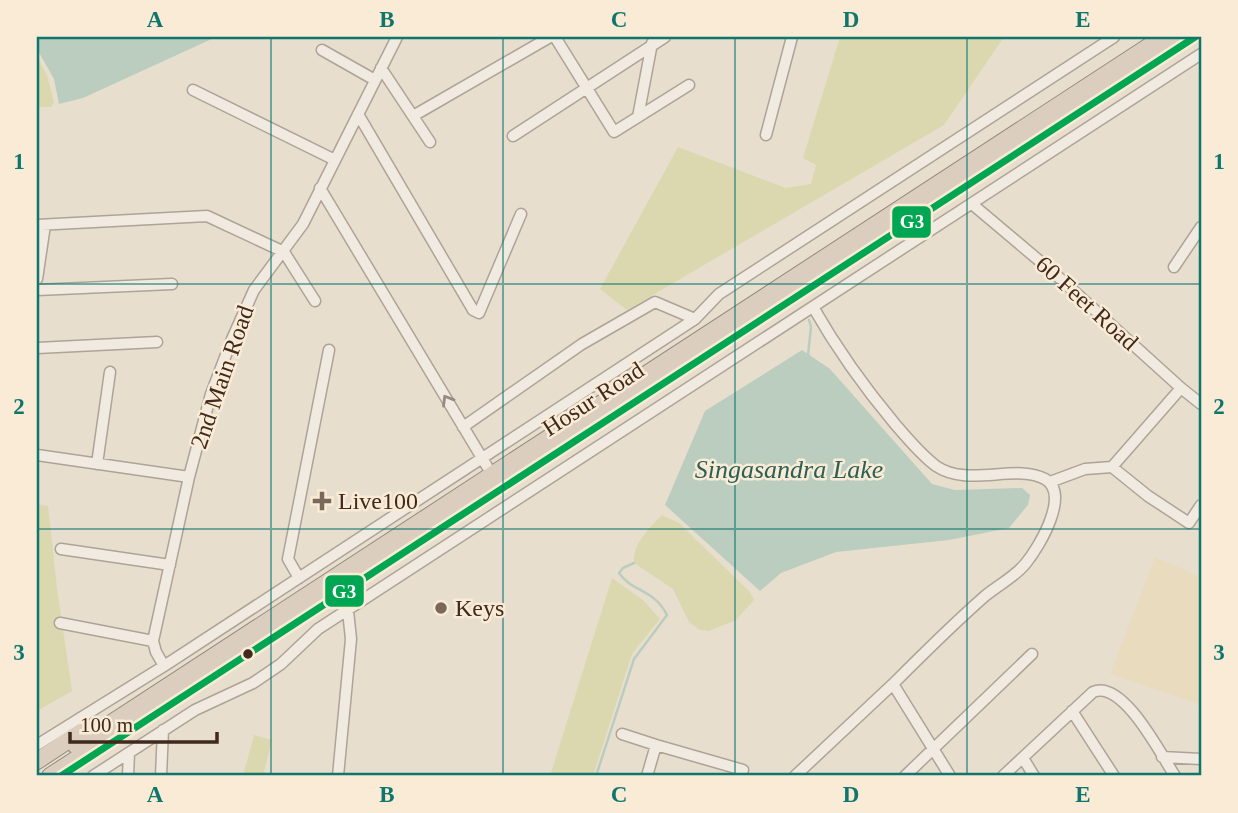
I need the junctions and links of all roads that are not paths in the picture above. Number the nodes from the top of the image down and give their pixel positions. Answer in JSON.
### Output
{"nodes":[{"id":1,"x":397,"y":37,"type":"edge"},
{"id":2,"x":570,"y":37,"type":"edge"},
{"id":3,"x":665,"y":37,"type":"edge"},
{"id":4,"x":792,"y":37,"type":"edge"},
{"id":5,"x":1114,"y":37,"type":"edge"},
{"id":6,"x":1150,"y":37,"type":"edge"},
{"id":7,"x":1163,"y":37,"type":"edge"},
{"id":8,"x":1188,"y":37,"type":"edge"},
{"id":9,"x":1195,"y":37,"type":"edge"},
{"id":10,"x":555,"y":39,"type":"edge"},
{"id":11,"x":652,"y":41,"type":"edge"},
{"id":12,"x":323,"y":50,"type":"dead end"},
{"id":13,"x":1201,"y":54,"type":"edge"},
{"id":14,"x":381,"y":68,"type":"junction"},
{"id":15,"x":375,"y":80,"type":"junction"},
{"id":16,"x":689,"y":85,"type":"dead end"},
{"id":17,"x":586,"y":88,"type":"junction"},
{"id":18,"x":193,"y":90,"type":"dead end"},
{"id":19,"x":358,"y":114,"type":"junction"},
{"id":20,"x":413,"y":116,"type":"junction"},
{"id":21,"x":638,"y":117,"type":"junction"},
{"id":22,"x":766,"y":135,"type":"dead end"},
{"id":23,"x":513,"y":136,"type":"dead end"},
{"id":24,"x":430,"y":142,"type":"dead end"},
{"id":25,"x":335,"y":160,"type":"junction"},
{"id":26,"x":320,"y":188,"type":"junction"},
{"id":27,"x":972,"y":204,"type":"junction"},
{"id":28,"x":521,"y":214,"type":"dead end"},
{"id":29,"x":41,"y":225,"type":"edge"},
{"id":30,"x":1201,"y":227,"type":"edge"},
{"id":31,"x":284,"y":252,"type":"junction"},
{"id":32,"x":1174,"y":267,"type":"dead end"},
{"id":33,"x":37,"y":279,"type":"edge"},
{"id":34,"x":172,"y":284,"type":"dead end"},
{"id":35,"x":37,"y":290,"type":"edge"},
{"id":36,"x":315,"y":300,"type":"dead end"},
{"id":37,"x":813,"y":307,"type":"junction"},
{"id":38,"x":695,"y":318,"type":"junction"},
{"id":39,"x":157,"y":342,"type":"dead end"},
{"id":40,"x":37,"y":348,"type":"edge"},
{"id":41,"x":329,"y":350,"type":"dead end"},
{"id":42,"x":110,"y":372,"type":"dead end"},
{"id":43,"x":1181,"y":388,"type":"junction"},
{"id":44,"x":1201,"y":404,"type":"edge"},
{"id":45,"x":463,"y":427,"type":"junction"},
{"id":46,"x":37,"y":455,"type":"edge"},
{"id":47,"x":485,"y":463,"type":"junction"},
{"id":48,"x":96,"y":464,"type":"junction"},
{"id":49,"x":1112,"y":467,"type":"junction"},
{"id":50,"x":189,"y":477,"type":"junction"},
{"id":51,"x":1050,"y":482,"type":"junction"},
{"id":52,"x":1201,"y":505,"type":"edge"},
{"id":53,"x":61,"y":549,"type":"dead end"},
{"id":54,"x":170,"y":565,"type":"junction"},
{"id":55,"x":299,"y":578,"type":"junction"},
{"id":56,"x":348,"y":611,"type":"junction"},
{"id":57,"x":60,"y":623,"type":"dead end"},
{"id":58,"x":153,"y":640,"type":"junction"},
{"id":59,"x":1032,"y":654,"type":"dead end"},
{"id":60,"x":164,"y":666,"type":"junction"},
{"id":61,"x":893,"y":684,"type":"junction"},
{"id":62,"x":1072,"y":711,"type":"junction"},
{"id":63,"x":163,"y":730,"type":"junction"},
{"id":64,"x":622,"y":734,"type":"dead end"},
{"id":65,"x":37,"y":745,"type":"edge"},
{"id":66,"x":656,"y":745,"type":"junction"},
{"id":67,"x":934,"y":750,"type":"junction"},
{"id":68,"x":129,"y":753,"type":"junction"},
{"id":69,"x":1162,"y":757,"type":"junction"},
{"id":70,"x":1023,"y":758,"type":"junction"},
{"id":71,"x":1201,"y":759,"type":"edge"},
{"id":72,"x":37,"y":761,"type":"edge"},
{"id":73,"x":743,"y":770,"type":"dead end"},
{"id":74,"x":37,"y":773,"type":"edge"},
{"id":75,"x":50,"y":776,"type":"edge"},
{"id":76,"x":61,"y":776,"type":"edge"},
{"id":77,"x":93,"y":776,"type":"edge"},
{"id":78,"x":128,"y":776,"type":"edge"},
{"id":79,"x":161,"y":776,"type":"edge"},
{"id":80,"x":338,"y":776,"type":"edge"},
{"id":81,"x":647,"y":776,"type":"edge"},
{"id":82,"x":794,"y":776,"type":"edge"},
{"id":83,"x":905,"y":776,"type":"edge"},
{"id":84,"x":950,"y":776,"type":"edge"},
{"id":85,"x":1003,"y":776,"type":"edge"},
{"id":86,"x":1034,"y":776,"type":"edge"},
{"id":87,"x":1114,"y":776,"type":"edge"},
{"id":88,"x":1175,"y":776,"type":"edge"}],
"edges":[{"from":1,"to":14,"type":"street","name":"2nd Main Road"},
{"from":2,"to":10,"type":"street"},
{"from":3,"to":11,"type":"street"},
{"from":4,"to":22,"type":"street"},
{"from":5,"to":38,"type":"street"},
{"from":6,"to":47,"type":"highway","name":"Hosur Road"},
{"from":7,"to":74,"type":"highway"},
{"from":8,"to":75,"type":"highway"},
{"from":9,"to":76,"type":"highway","name":"Hosur Road"},
{"from":10,"to":17,"type":"street"},
{"from":10,"to":20,"type":"street"},
{"from":11,"to":17,"type":"street"},
{"from":11,"to":21,"type":"street"},
{"from":12,"to":15,"type":"street"},
{"from":13,"to":27,"type":"street"},
{"from":14,"to":15,"type":"street","name":"2nd Main Road"},
{"from":14,"to":20,"type":"street"},
{"from":15,"to":19,"type":"street","name":"2nd Main Road"},
{"from":16,"to":21,"type":"street"},
{"from":17,"to":21,"type":"street"},
{"from":17,"to":23,"type":"street"},
{"from":18,"to":25,"type":"street"},
{"from":19,"to":25,"type":"street","name":"2nd Main Road"},
{"from":19,"to":28,"type":"street"},
{"from":20,"to":24,"type":"street"},
{"from":25,"to":26,"type":"street","name":"2nd Main Road"},
{"from":26,"to":31,"type":"street","name":"2nd Main Road"},
{"from":45,"to":26,"type":"street","one_way":true},
{"from":27,"to":37,"type":"street"},
{"from":27,"to":43,"type":"street","name":"60 Feet Road"},
{"from":29,"to":31,"type":"street"},
{"from":29,"to":33,"type":"street"},
{"from":30,"to":32,"type":"street"},
{"from":31,"to":36,"type":"street"},
{"from":31,"to":50,"type":"street","name":"2nd Main Road"},
{"from":34,"to":35,"type":"street"},
{"from":37,"to":51,"type":"street"},
{"from":37,"to":56,"type":"street"},
{"from":38,"to":45,"type":"street"},
{"from":38,"to":47,"type":"street"},
{"from":39,"to":40,"type":"street"},
{"from":41,"to":55,"type":"street"},
{"from":42,"to":48,"type":"street"},
{"from":43,"to":44,"type":"street","name":"60 Feet Road"},
{"from":43,"to":49,"type":"street"},
{"from":45,"to":47,"type":"street"},
{"from":46,"to":48,"type":"street"},
{"from":47,"to":55,"type":"street"},
{"from":47,"to":72,"type":"highway","name":"Hosur Road"},
{"from":48,"to":50,"type":"street"},
{"from":49,"to":51,"type":"street"},
{"from":49,"to":52,"type":"street"},
{"from":50,"to":54,"type":"street","name":"2nd Main Road"},
{"from":51,"to":61,"type":"street"},
{"from":53,"to":54,"type":"street"},
{"from":54,"to":58,"type":"street","name":"2nd Main Road"},
{"from":55,"to":60,"type":"street"},
{"from":56,"to":63,"type":"street"},
{"from":56,"to":80,"type":"street"},
{"from":57,"to":58,"type":"street"},
{"from":58,"to":60,"type":"street"},
{"from":59,"to":67,"type":"street"},
{"from":60,"to":65,"type":"street"},
{"from":61,"to":67,"type":"street"},
{"from":61,"to":82,"type":"street"},
{"from":62,"to":69,"type":"street"},
{"from":62,"to":70,"type":"street"},
{"from":62,"to":87,"type":"street"},
{"from":63,"to":68,"type":"street"},
{"from":63,"to":79,"type":"street"},
{"from":64,"to":66,"type":"street"},
{"from":66,"to":73,"type":"street"},
{"from":66,"to":81,"type":"street"},
{"from":67,"to":83,"type":"street"},
{"from":67,"to":84,"type":"street"},
{"from":68,"to":77,"type":"street"},
{"from":68,"to":78,"type":"street"},
{"from":69,"to":71,"type":"street"},
{"from":69,"to":88,"type":"street"},
{"from":70,"to":85,"type":"street"},
{"from":70,"to":86,"type":"street"}]}
